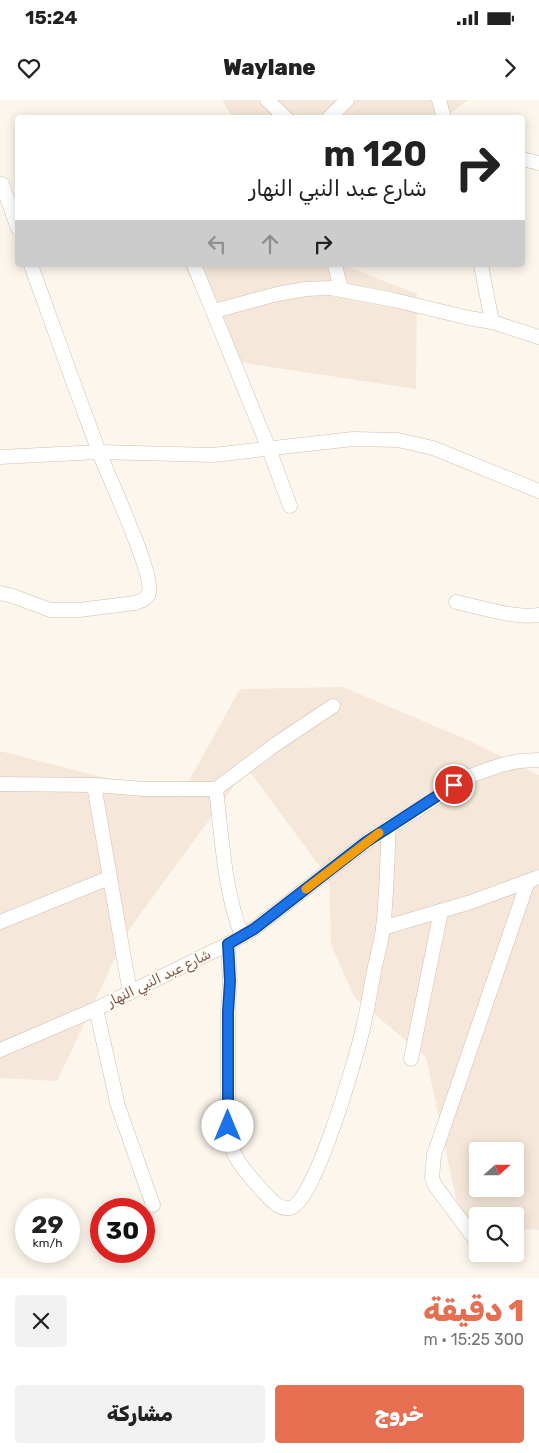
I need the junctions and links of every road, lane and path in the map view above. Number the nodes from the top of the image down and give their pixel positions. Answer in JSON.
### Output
{"nodes":[{"id":1,"x":267,"y":100,"type":"edge"},
{"id":2,"x":347,"y":100,"type":"edge"},
{"id":3,"x":439,"y":100,"type":"edge"},
{"id":4,"x":283,"y":115,"type":"edge"},
{"id":5,"x":332,"y":115,"type":"edge"},
{"id":6,"x":443,"y":115,"type":"edge"},
{"id":7,"x":525,"y":160,"type":"edge"},
{"id":8,"x":539,"y":162,"type":"edge"},
{"id":9,"x":2,"y":184,"type":"dead end"},
{"id":10,"x":15,"y":220,"type":"edge"},
{"id":11,"x":32,"y":267,"type":"edge"},
{"id":12,"x":195,"y":267,"type":"edge"},
{"id":13,"x":335,"y":267,"type":"edge"},
{"id":14,"x":480,"y":267,"type":"edge"},
{"id":15,"x":341,"y":290,"type":"junction"},
{"id":16,"x":214,"y":311,"type":"junction"},
{"id":17,"x":492,"y":322,"type":"junction"},
{"id":18,"x":539,"y":337,"type":"edge"},
{"id":19,"x":269,"y":449,"type":"junction"},
{"id":20,"x":99,"y":452,"type":"junction"},
{"id":21,"x":0,"y":457,"type":"edge"},
{"id":22,"x":539,"y":491,"type":"edge"},
{"id":23,"x":290,"y":506,"type":"dead end"},
{"id":24,"x":0,"y":594,"type":"edge"},
{"id":25,"x":456,"y":602,"type":"dead end"},
{"id":26,"x":539,"y":615,"type":"edge"},
{"id":27,"x":333,"y":706,"type":"dead end"},
{"id":28,"x":539,"y":760,"type":"edge"},
{"id":29,"x":0,"y":784,"type":"edge"},
{"id":30,"x":94,"y":785,"type":"junction"},
{"id":31,"x":216,"y":789,"type":"junction"},
{"id":32,"x":389,"y":826,"type":"junction"},
{"id":33,"x":109,"y":878,"type":"junction"},
{"id":34,"x":534,"y":879,"type":"edge"},
{"id":35,"x":442,"y":911,"type":"junction"},
{"id":36,"x":0,"y":922,"type":"edge"},
{"id":37,"x":383,"y":928,"type":"junction"},
{"id":38,"x":242,"y":936,"type":"junction"},
{"id":39,"x":228,"y":944,"type":"junction"},
{"id":40,"x":130,"y":993,"type":"junction"},
{"id":41,"x":96,"y":1009,"type":"junction"},
{"id":42,"x":0,"y":1050,"type":"edge"},
{"id":43,"x":411,"y":1059,"type":"dead end"},
{"id":44,"x":151,"y":1198,"type":"edge"},
{"id":45,"x":469,"y":1231,"type":"edge"}],
"edges":[{"from":1,"to":4,"type":"street"},
{"from":2,"to":5,"type":"street"},
{"from":3,"to":6,"type":"street"},
{"from":7,"to":8,"type":"street"},
{"from":9,"to":10,"type":"street"},
{"from":11,"to":20,"type":"street"},
{"from":12,"to":16,"type":"street"},
{"from":13,"to":15,"type":"street"},
{"from":14,"to":17,"type":"street"},
{"from":15,"to":16,"type":"street"},
{"from":15,"to":17,"type":"street"},
{"from":16,"to":19,"type":"street"},
{"from":17,"to":18,"type":"street"},
{"from":19,"to":20,"type":"street"},
{"from":19,"to":22,"type":"street"},
{"from":19,"to":23,"type":"street"},
{"from":20,"to":21,"type":"street"},
{"from":20,"to":24,"type":"street"},
{"from":25,"to":26,"type":"street"},
{"from":27,"to":31,"type":"street"},
{"from":28,"to":32,"type":"street","name":"شارع عبد النبي النهار"},
{"from":29,"to":30,"type":"street"},
{"from":30,"to":31,"type":"street"},
{"from":30,"to":33,"type":"street"},
{"from":31,"to":38,"type":"street"},
{"from":32,"to":37,"type":"street"},
{"from":32,"to":38,"type":"street","name":"شارع عبد النبي النهار"},
{"from":33,"to":36,"type":"street"},
{"from":33,"to":40,"type":"street"},
{"from":34,"to":35,"type":"street"},
{"from":34,"to":45,"type":"street"},
{"from":35,"to":37,"type":"street"},
{"from":35,"to":43,"type":"street"},
{"from":37,"to":39,"type":"street"},
{"from":38,"to":39,"type":"street","name":"شارع عبد النبي النهار"},
{"from":39,"to":40,"type":"street","name":"شارع عبد النبي النهار"},
{"from":40,"to":41,"type":"street","name":"شارع عبد النبي النهار"},
{"from":41,"to":42,"type":"street","name":"شارع عبد النبي النهار"},
{"from":41,"to":44,"type":"street"}]}
